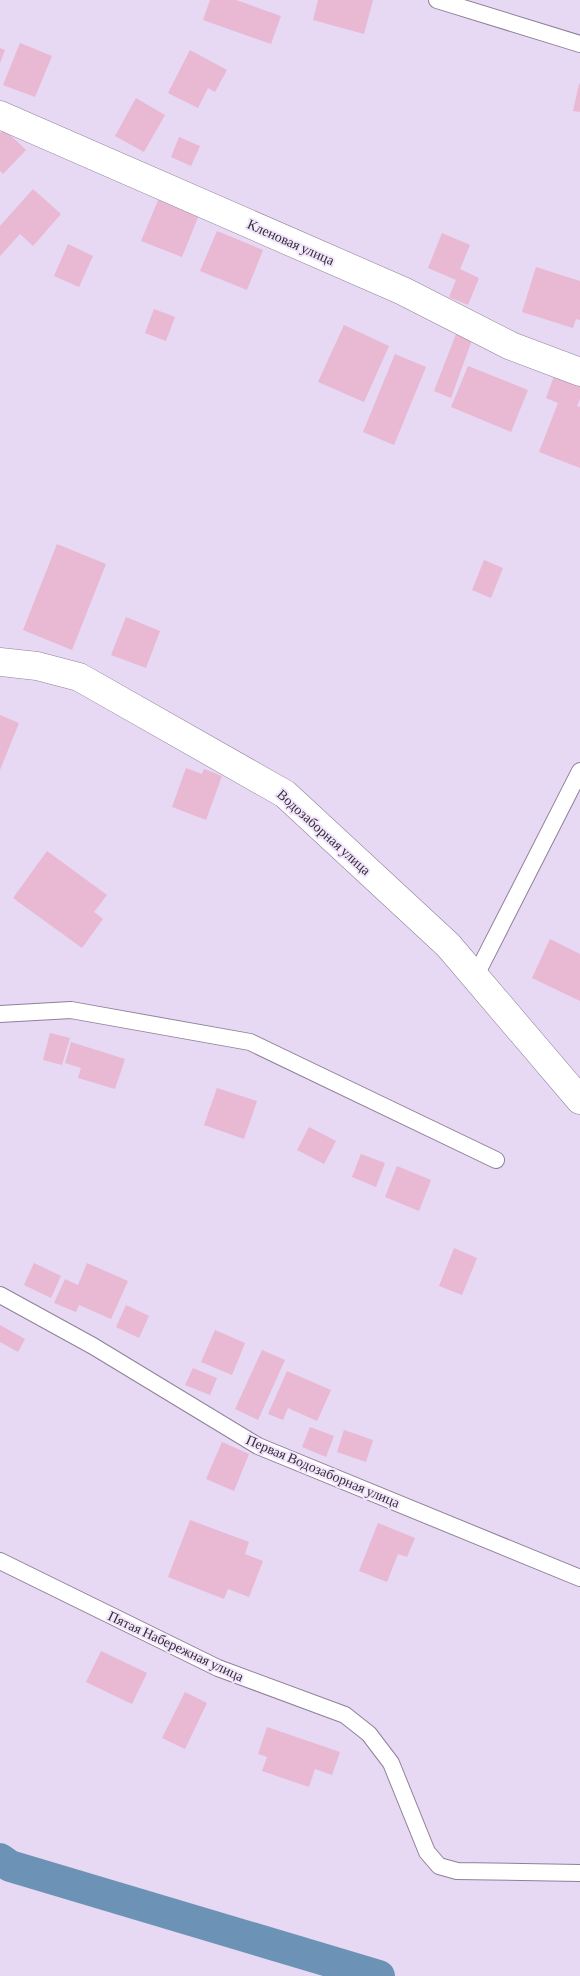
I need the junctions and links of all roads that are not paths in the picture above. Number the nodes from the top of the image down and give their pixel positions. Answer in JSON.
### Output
{"nodes":[{"id":1,"x":437,"y":0,"type":"edge"},
{"id":2,"x":580,"y":44,"type":"edge"},
{"id":3,"x":0,"y":115,"type":"edge"},
{"id":4,"x":580,"y":372,"type":"edge"},
{"id":5,"x":0,"y":662,"type":"edge"},
{"id":6,"x":580,"y":771,"type":"edge"},
{"id":7,"x":475,"y":977,"type":"junction"},
{"id":8,"x":0,"y":1014,"type":"edge"},
{"id":9,"x":580,"y":1100,"type":"edge"},
{"id":10,"x":496,"y":1160,"type":"dead end"},
{"id":11,"x":0,"y":1295,"type":"edge"},
{"id":12,"x":0,"y":1561,"type":"edge"},
{"id":13,"x":580,"y":1578,"type":"edge"},
{"id":14,"x":580,"y":1874,"type":"edge"}],
"edges":[{"from":1,"to":2,"type":"lane"},
{"from":3,"to":4,"type":"street","name":"Кленовая улица"},
{"from":5,"to":7,"type":"street","name":"Водозаборная улица"},
{"from":6,"to":7,"type":"lane"},
{"from":7,"to":9,"type":"street","name":"Водозаборная улица"},
{"from":8,"to":10,"type":"lane"},
{"from":11,"to":13,"type":"lane","name":"Первая Водозаборная улица"},
{"from":12,"to":14,"type":"lane","name":"Пятая Набережная улица"}]}
